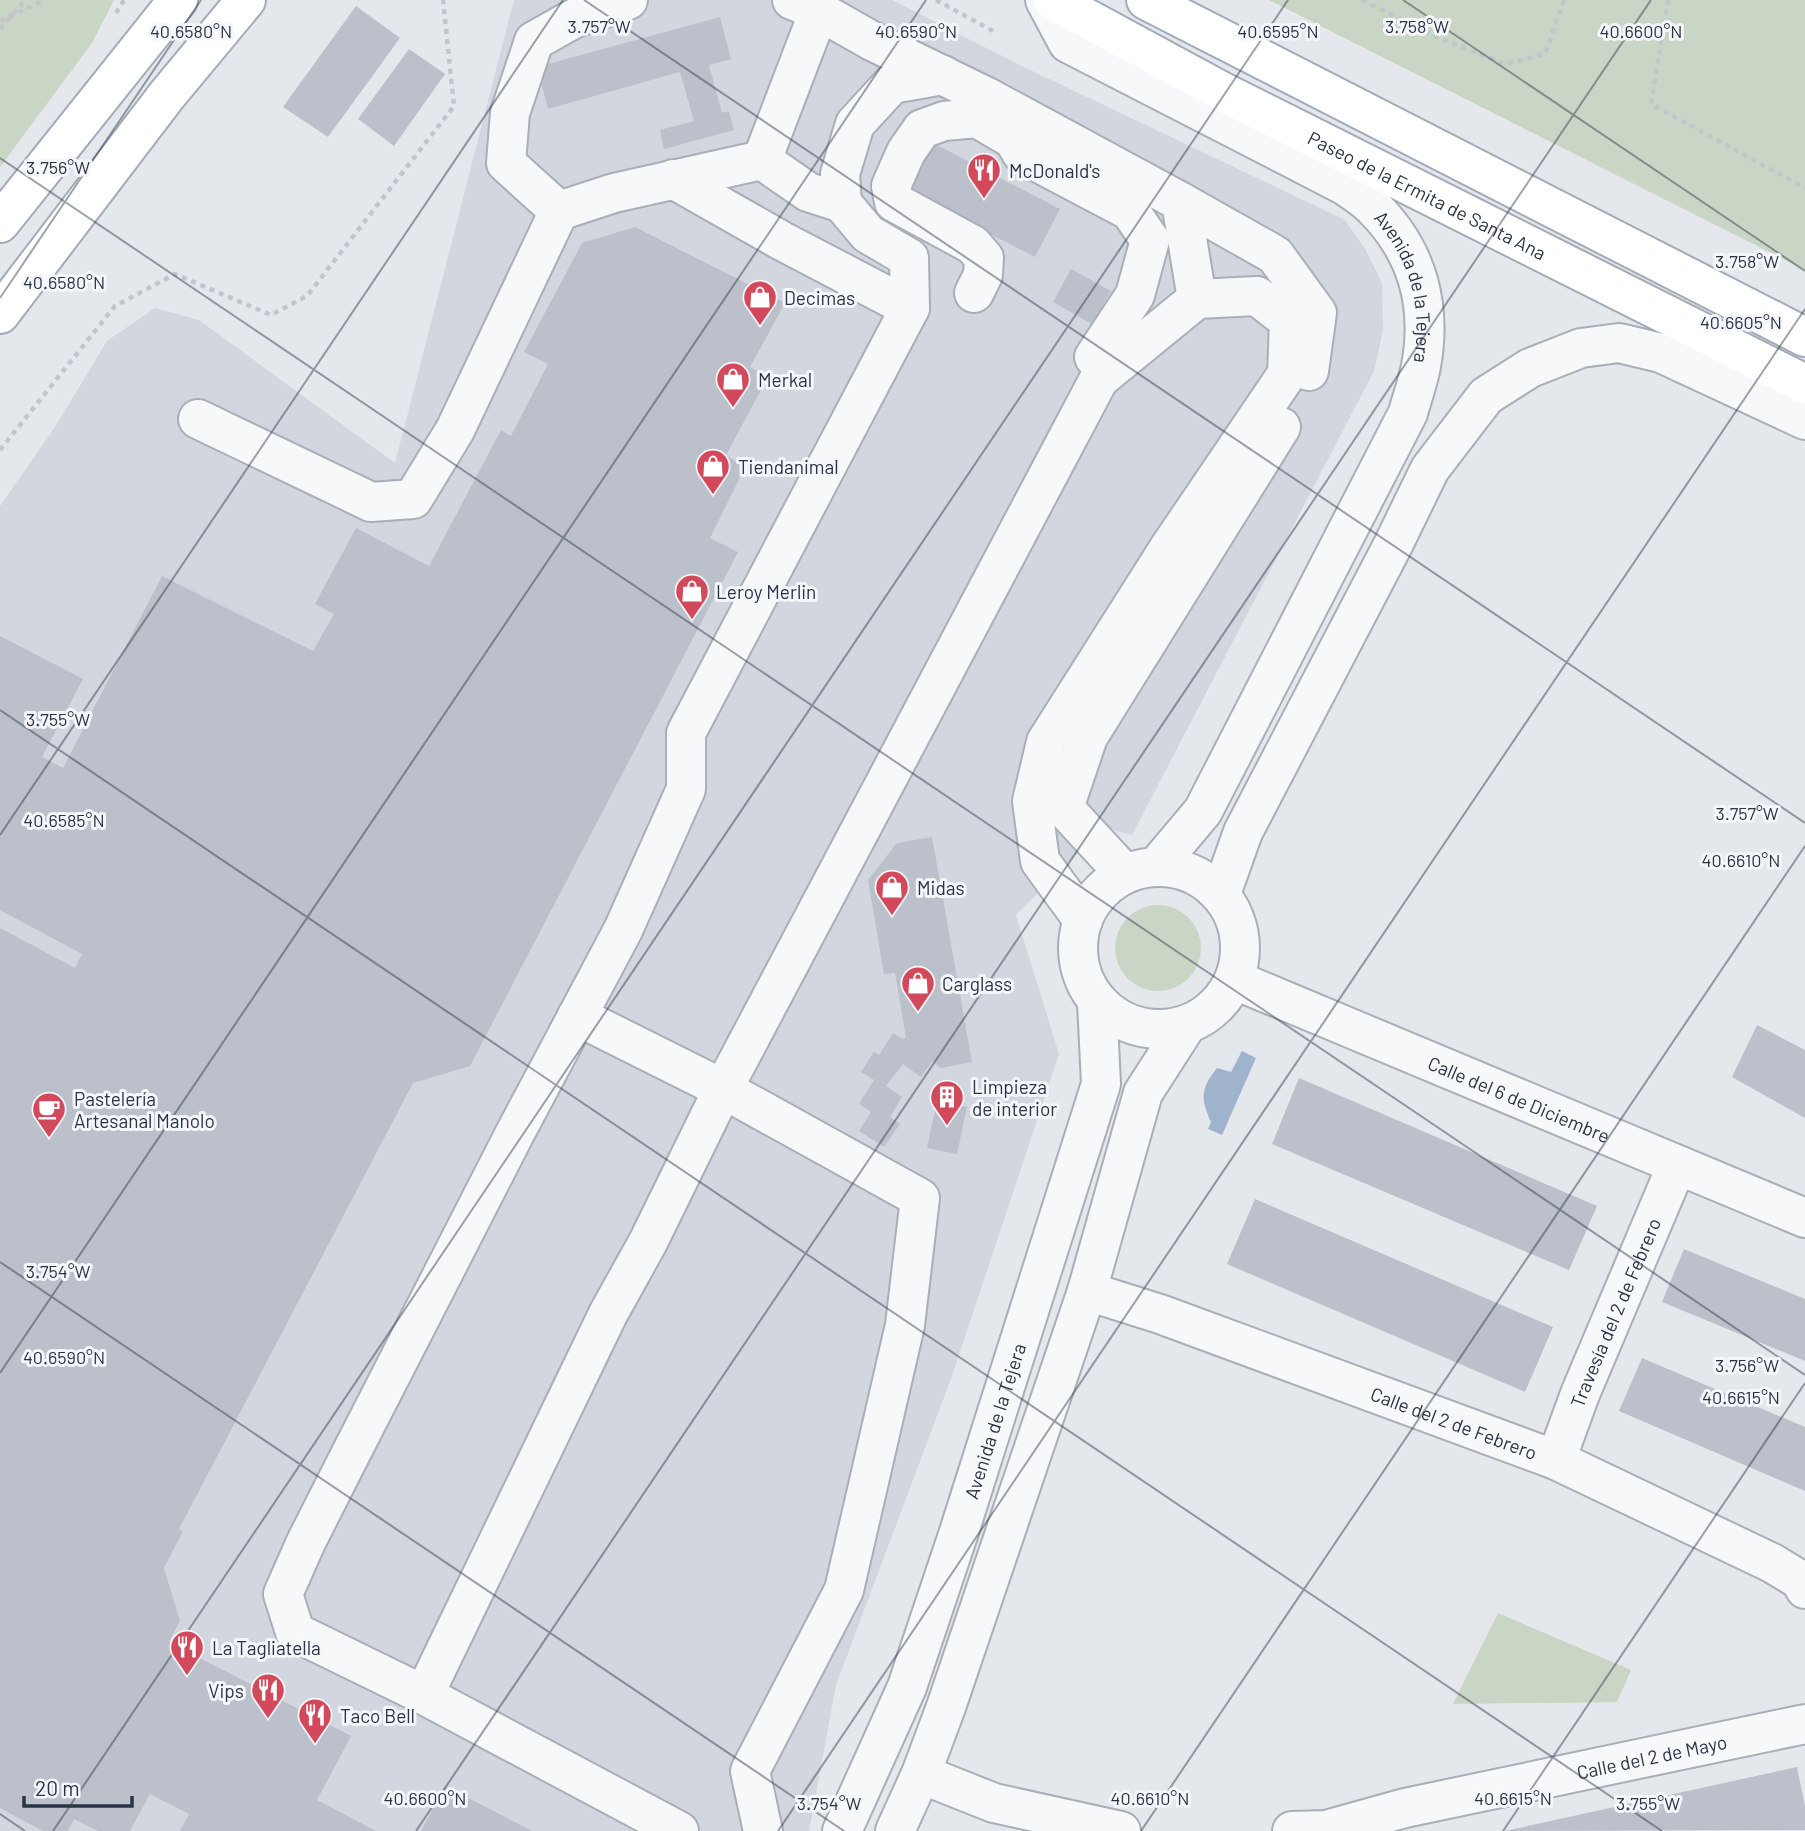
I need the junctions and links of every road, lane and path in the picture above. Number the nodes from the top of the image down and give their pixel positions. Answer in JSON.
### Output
{"nodes":[{"id":1,"x":25,"y":0,"type":"edge"},
{"id":2,"x":45,"y":0,"type":"edge"},
{"id":3,"x":178,"y":0,"type":"edge"},
{"id":4,"x":246,"y":0,"type":"edge"},
{"id":5,"x":443,"y":0,"type":"edge"},
{"id":6,"x":628,"y":0,"type":"edge"},
{"id":7,"x":936,"y":0,"type":"edge"},
{"id":8,"x":1045,"y":0,"type":"edge"},
{"id":9,"x":1054,"y":0,"type":"edge"},
{"id":10,"x":1146,"y":0,"type":"edge"},
{"id":11,"x":1362,"y":0,"type":"edge"},
{"id":12,"x":1564,"y":0,"type":"edge"},
{"id":13,"x":1668,"y":0,"type":"edge"},
{"id":14,"x":806,"y":6,"type":"edge"},
{"id":15,"x":13,"y":15,"type":"junction"},
{"id":16,"x":0,"y":21,"type":"edge"},
{"id":17,"x":0,"y":29,"type":"edge"},
{"id":18,"x":995,"y":32,"type":"dead end"},
{"id":19,"x":943,"y":75,"type":"junction"},
{"id":20,"x":762,"y":160,"type":"junction"},
{"id":21,"x":673,"y":179,"type":"junction"},
{"id":22,"x":1805,"y":188,"type":"edge"},
{"id":23,"x":1181,"y":202,"type":"junction"},
{"id":24,"x":842,"y":203,"type":"junction"},
{"id":25,"x":559,"y":211,"type":"junction"},
{"id":26,"x":0,"y":223,"type":"edge"},
{"id":27,"x":974,"y":293,"type":"dead end"},
{"id":28,"x":1197,"y":299,"type":"junction"},
{"id":29,"x":910,"y":308,"type":"junction"},
{"id":30,"x":0,"y":314,"type":"edge"},
{"id":31,"x":1805,"y":337,"type":"edge"},
{"id":32,"x":1094,"y":357,"type":"dead end"},
{"id":33,"x":1805,"y":384,"type":"edge"},
{"id":34,"x":198,"y":419,"type":"dead end"},
{"id":35,"x":1805,"y":420,"type":"edge"},
{"id":36,"x":0,"y":450,"type":"edge"},
{"id":37,"x":1141,"y":870,"type":"junction"},
{"id":38,"x":1221,"y":894,"type":"junction"},
{"id":39,"x":1083,"y":920,"type":"junction"},
{"id":40,"x":1235,"y":980,"type":"junction"},
{"id":41,"x":1097,"y":1002,"type":"junction"},
{"id":42,"x":577,"y":1016,"type":"junction"},
{"id":43,"x":1186,"y":1026,"type":"junction"},
{"id":44,"x":723,"y":1089,"type":"junction"},
{"id":45,"x":1677,"y":1165,"type":"junction"},
{"id":46,"x":1805,"y":1218,"type":"edge"},
{"id":47,"x":1087,"y":1291,"type":"junction"},
{"id":48,"x":1556,"y":1460,"type":"junction"},
{"id":49,"x":1805,"y":1589,"type":"edge"},
{"id":50,"x":424,"y":1695,"type":"junction"},
{"id":51,"x":1805,"y":1724,"type":"edge"},
{"id":52,"x":921,"y":1774,"type":"junction"},
{"id":53,"x":679,"y":1831,"type":"edge"},
{"id":54,"x":763,"y":1831,"type":"edge"},
{"id":55,"x":842,"y":1831,"type":"edge"},
{"id":56,"x":895,"y":1831,"type":"edge"},
{"id":57,"x":1121,"y":1831,"type":"edge"},
{"id":58,"x":1292,"y":1831,"type":"edge"},
{"id":59,"x":1326,"y":1831,"type":"edge"}],
"edges":[{"from":1,"to":15,"type":"path"},
{"from":2,"to":15,"type":"path"},
{"from":3,"to":26,"type":"main road"},
{"from":4,"to":30,"type":"main road"},
{"from":5,"to":36,"type":"path"},
{"from":6,"to":25,"type":"street"},
{"from":7,"to":18,"type":"path"},
{"from":8,"to":37,"type":"street","name":"Avenida de la Tejera"},
{"from":9,"to":33,"type":"main road","name":"Paseo de la Ermita de Santa Ana"},
{"from":10,"to":31,"type":"main road"},
{"from":11,"to":12,"type":"path"},
{"from":13,"to":22,"type":"path"},
{"from":14,"to":19,"type":"street"},
{"from":14,"to":20,"type":"street"},
{"from":15,"to":16,"type":"path"},
{"from":15,"to":17,"type":"path"},
{"from":19,"to":23,"type":"street"},
{"from":19,"to":24,"type":"street"},
{"from":20,"to":21,"type":"street"},
{"from":20,"to":24,"type":"street"},
{"from":21,"to":25,"type":"street"},
{"from":21,"to":29,"type":"street"},
{"from":23,"to":28,"type":"street"},
{"from":23,"to":37,"type":"street"},
{"from":24,"to":29,"type":"street"},
{"from":25,"to":34,"type":"street"},
{"from":27,"to":32,"type":"street"},
{"from":28,"to":39,"type":"street"},
{"from":28,"to":44,"type":"street"},
{"from":29,"to":42,"type":"street"},
{"from":35,"to":38,"type":"street"},
{"from":37,"to":38,"type":"street"},
{"from":37,"to":39,"type":"street"},
{"from":38,"to":40,"type":"street"},
{"from":39,"to":41,"type":"street"},
{"from":40,"to":43,"type":"street"},
{"from":40,"to":45,"type":"street","name":"Calle del 6 de Diciembre"},
{"from":41,"to":43,"type":"street"},
{"from":41,"to":55,"type":"street","name":"Avenida de la Tejera"},
{"from":42,"to":44,"type":"street"},
{"from":42,"to":50,"type":"street"},
{"from":43,"to":47,"type":"street"},
{"from":44,"to":50,"type":"street"},
{"from":44,"to":54,"type":"street"},
{"from":45,"to":46,"type":"street","name":"Calle del 6 de Diciembre"},
{"from":45,"to":48,"type":"street","name":"Travesía del 2 de Febrero"},
{"from":47,"to":48,"type":"street","name":"Calle del 2 de Febrero"},
{"from":47,"to":52,"type":"street"},
{"from":48,"to":49,"type":"street","name":"Calle del 2 de Febrero"},
{"from":50,"to":53,"type":"street"},
{"from":51,"to":59,"type":"street","name":"Calle del 2 de Mayo"},
{"from":52,"to":56,"type":"street"},
{"from":52,"to":57,"type":"street"},
{"from":58,"to":59,"type":"street","name":"Calle del 2 de Mayo"}]}
